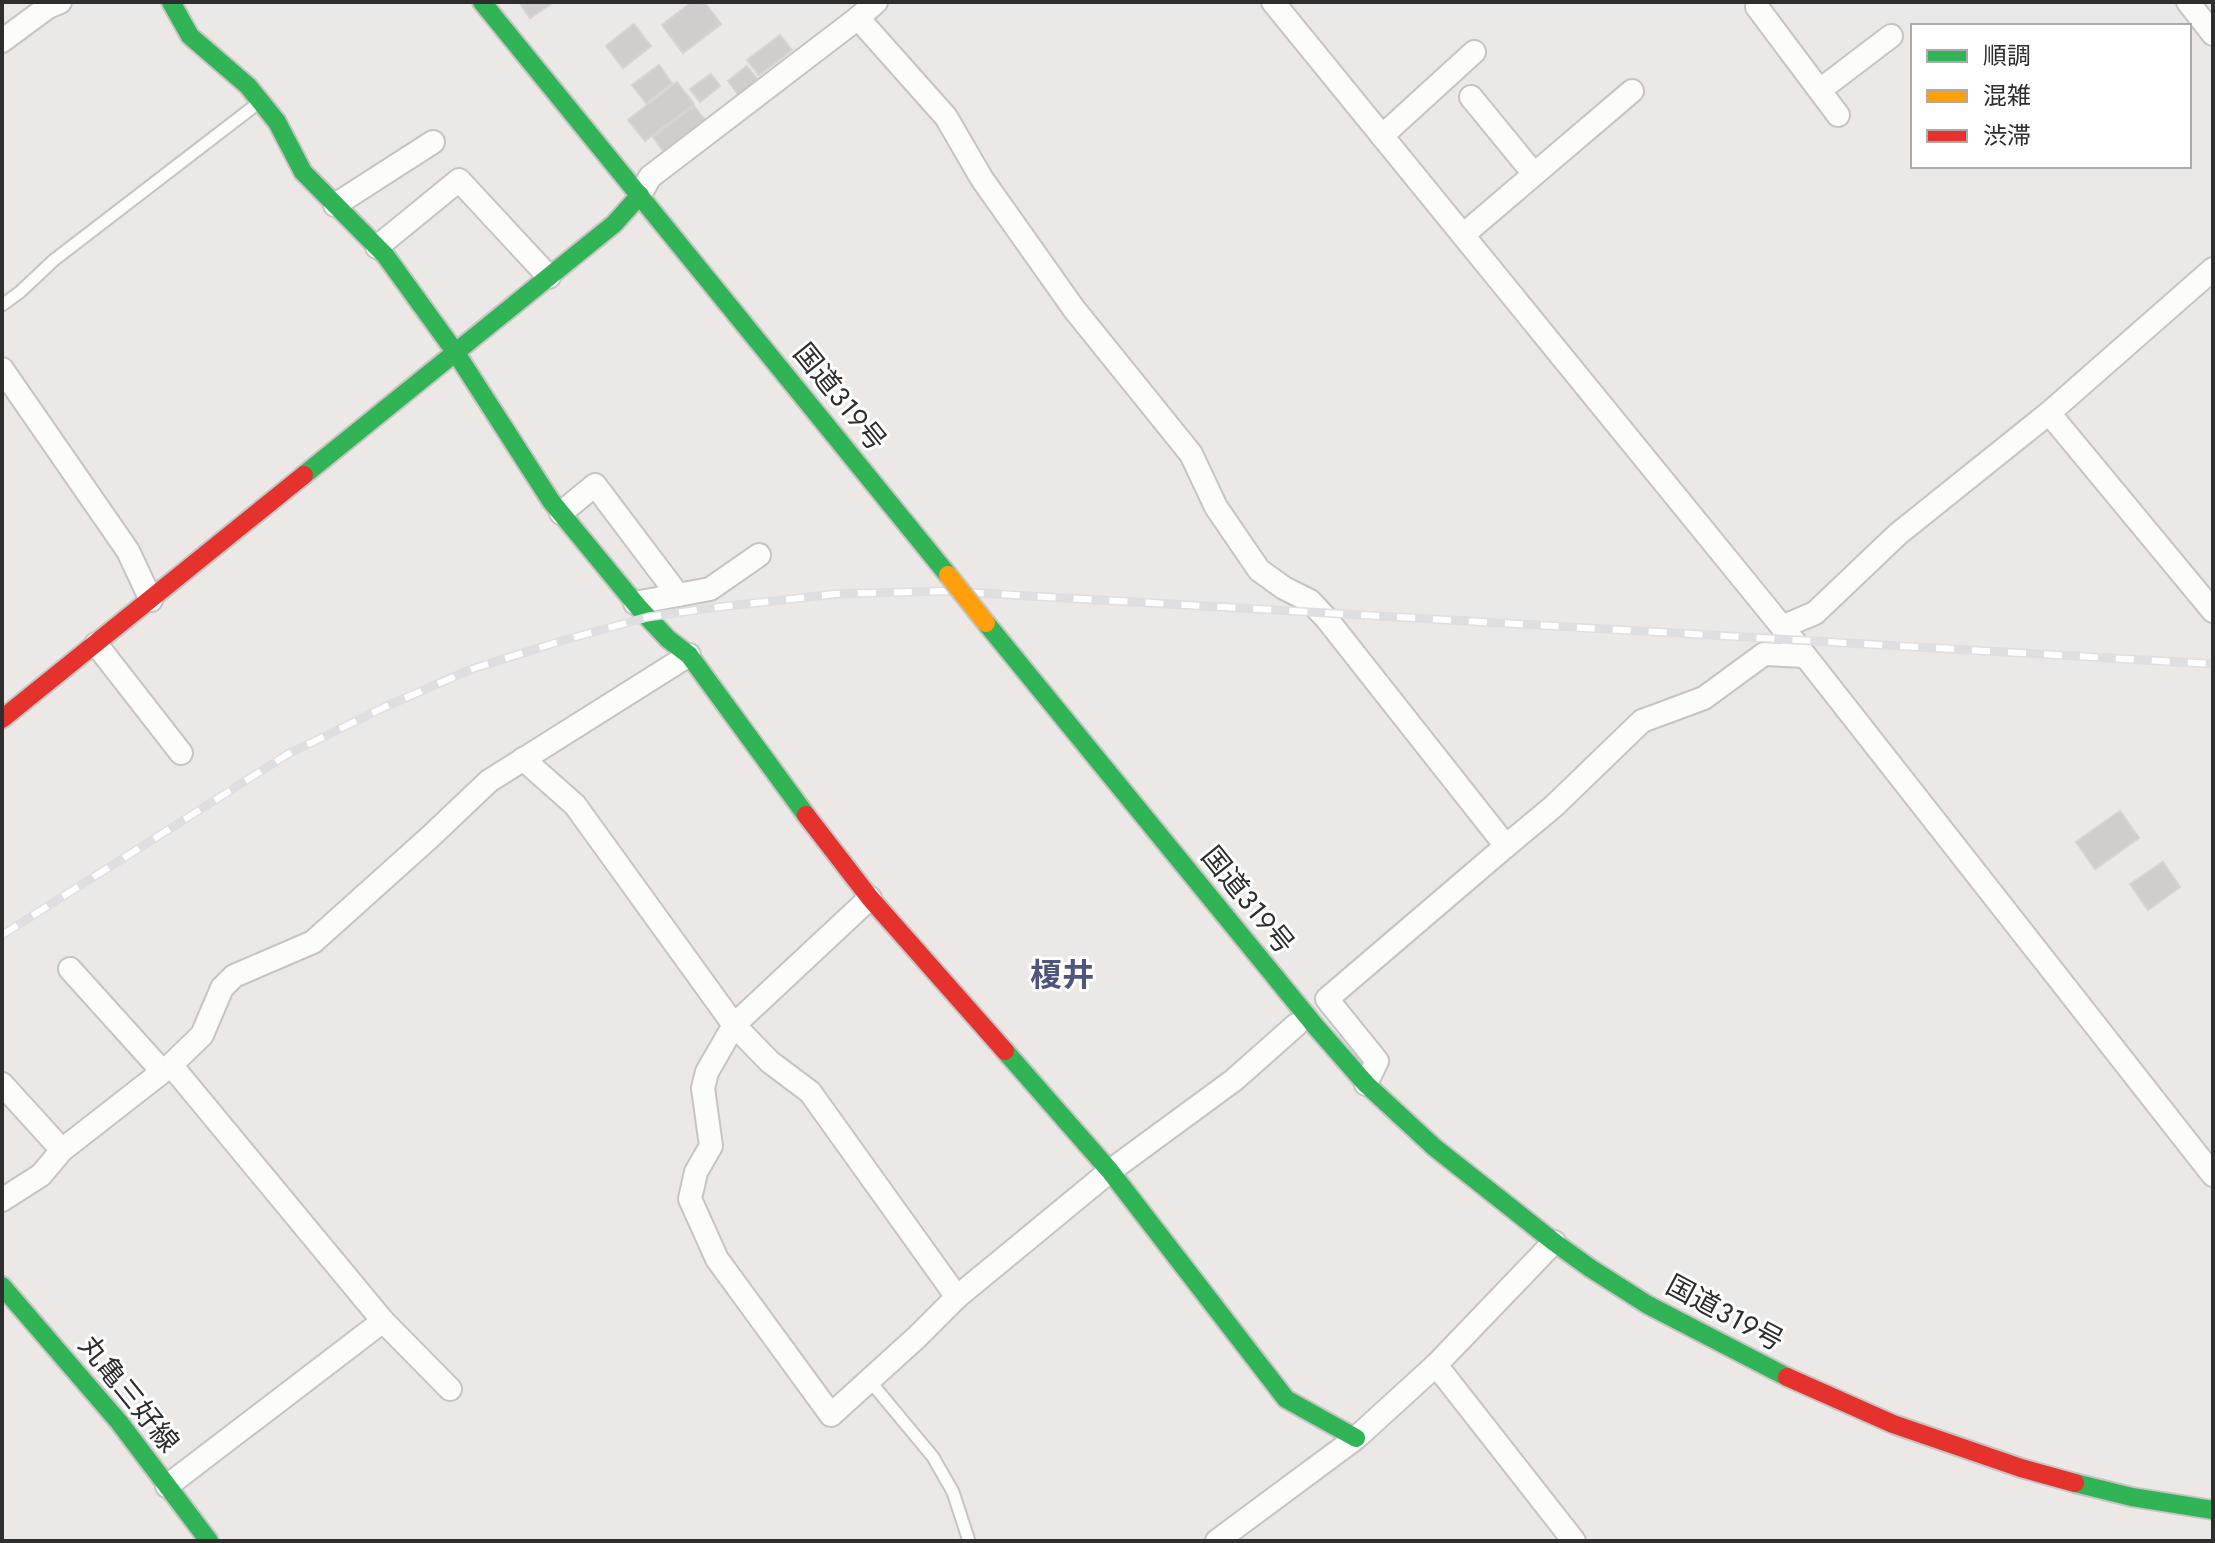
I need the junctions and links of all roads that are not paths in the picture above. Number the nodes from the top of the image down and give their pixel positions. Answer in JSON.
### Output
{"nodes":[{"id":1,"x":60,"y":2,"type":"edge"},
{"id":2,"x":171,"y":2,"type":"edge"},
{"id":3,"x":482,"y":2,"type":"edge"},
{"id":4,"x":2188,"y":2,"type":"edge"},
{"id":5,"x":1287,"y":7,"type":"edge"},
{"id":6,"x":865,"y":8,"type":"edge"},
{"id":7,"x":1756,"y":8,"type":"edge"},
{"id":8,"x":2213,"y":34,"type":"edge"},
{"id":9,"x":1891,"y":36,"type":"dead end"},
{"id":10,"x":2,"y":41,"type":"edge"},
{"id":11,"x":1474,"y":52,"type":"dead end"},
{"id":12,"x":1820,"y":90,"type":"junction"},
{"id":13,"x":1632,"y":91,"type":"dead end"},
{"id":14,"x":1471,"y":97,"type":"dead end"},
{"id":15,"x":260,"y":101,"type":"junction"},
{"id":16,"x":1838,"y":115,"type":"dead end"},
{"id":17,"x":1382,"y":136,"type":"junction"},
{"id":18,"x":433,"y":142,"type":"dead end"},
{"id":19,"x":1534,"y":174,"type":"junction"},
{"id":20,"x":640,"y":195,"type":"junction"},
{"id":21,"x":335,"y":205,"type":"junction"},
{"id":22,"x":1463,"y":235,"type":"junction"},
{"id":23,"x":377,"y":247,"type":"junction"},
{"id":24,"x":2213,"y":269,"type":"edge"},
{"id":25,"x":549,"y":277,"type":"junction"},
{"id":26,"x":2,"y":305,"type":"edge"},
{"id":27,"x":456,"y":353,"type":"junction"},
{"id":28,"x":2,"y":369,"type":"edge"},
{"id":29,"x":2049,"y":413,"type":"junction"},
{"id":30,"x":561,"y":513,"type":"junction"},
{"id":31,"x":759,"y":555,"type":"dead end"},
{"id":32,"x":678,"y":595,"type":"junction"},
{"id":33,"x":151,"y":600,"type":"junction"},
{"id":34,"x":635,"y":603,"type":"junction"},
{"id":35,"x":2213,"y":611,"type":"edge"},
{"id":36,"x":1782,"y":627,"type":"junction"},
{"id":37,"x":96,"y":644,"type":"junction"},
{"id":38,"x":689,"y":655,"type":"junction"},
{"id":39,"x":1805,"y":656,"type":"junction"},
{"id":40,"x":2,"y":719,"type":"edge"},
{"id":41,"x":181,"y":753,"type":"dead end"},
{"id":42,"x":523,"y":759,"type":"junction"},
{"id":43,"x":1506,"y":846,"type":"junction"},
{"id":44,"x":870,"y":898,"type":"junction"},
{"id":45,"x":70,"y":969,"type":"dead end"},
{"id":46,"x":734,"y":1025,"type":"junction"},
{"id":47,"x":1296,"y":1025,"type":"dead end"},
{"id":48,"x":167,"y":1068,"type":"junction"},
{"id":49,"x":2,"y":1084,"type":"edge"},
{"id":50,"x":1366,"y":1084,"type":"junction"},
{"id":51,"x":62,"y":1150,"type":"junction"},
{"id":52,"x":1110,"y":1171,"type":"junction"},
{"id":53,"x":2213,"y":1175,"type":"edge"},
{"id":54,"x":2,"y":1200,"type":"edge"},
{"id":55,"x":1554,"y":1242,"type":"junction"},
{"id":56,"x":2,"y":1286,"type":"edge"},
{"id":57,"x":957,"y":1297,"type":"junction"},
{"id":58,"x":383,"y":1321,"type":"junction"},
{"id":59,"x":1436,"y":1365,"type":"junction"},
{"id":60,"x":869,"y":1380,"type":"junction"},
{"id":61,"x":450,"y":1389,"type":"dead end"},
{"id":62,"x":1356,"y":1438,"type":"junction"},
{"id":63,"x":167,"y":1486,"type":"junction"},
{"id":64,"x":2213,"y":1510,"type":"edge"},
{"id":65,"x":209,"y":1541,"type":"edge"},
{"id":66,"x":969,"y":1541,"type":"edge"},
{"id":67,"x":1217,"y":1541,"type":"edge"},
{"id":68,"x":1574,"y":1541,"type":"edge"}],
"edges":[{"from":1,"to":10,"type":"street"},
{"from":2,"to":15,"type":"main road"},
{"from":3,"to":20,"type":"main road","name":"国道319号"},
{"from":4,"to":8,"type":"street"},
{"from":5,"to":17,"type":"street"},
{"from":6,"to":20,"type":"street"},
{"from":6,"to":43,"type":"street"},
{"from":7,"to":12,"type":"street"},
{"from":9,"to":12,"type":"street"},
{"from":11,"to":17,"type":"street"},
{"from":12,"to":16,"type":"street"},
{"from":13,"to":19,"type":"street"},
{"from":14,"to":19,"type":"street"},
{"from":15,"to":21,"type":"main road"},
{"from":15,"to":26,"type":"lane"},
{"from":17,"to":22,"type":"street"},
{"from":18,"to":21,"type":"street"},
{"from":19,"to":22,"type":"street"},
{"from":20,"to":25,"type":"main road"},
{"from":20,"to":50,"type":"main road","name":"国道319号","bridge":true},
{"from":21,"to":23,"type":"main road"},
{"from":22,"to":36,"type":"street"},
{"from":23,"to":25,"type":"street"},
{"from":23,"to":27,"type":"main road"},
{"from":24,"to":29,"type":"street"},
{"from":25,"to":27,"type":"main road"},
{"from":27,"to":30,"type":"main road"},
{"from":27,"to":33,"type":"main road"},
{"from":28,"to":33,"type":"street"},
{"from":29,"to":35,"type":"street"},
{"from":29,"to":36,"type":"street"},
{"from":30,"to":32,"type":"street"},
{"from":30,"to":34,"type":"main road"},
{"from":31,"to":32,"type":"street"},
{"from":32,"to":34,"type":"street"},
{"from":33,"to":37,"type":"main road"},
{"from":34,"to":38,"type":"main road"},
{"from":36,"to":39,"type":"street"},
{"from":37,"to":40,"type":"main road"},
{"from":37,"to":41,"type":"street"},
{"from":38,"to":42,"type":"street"},
{"from":38,"to":44,"type":"main road"},
{"from":39,"to":43,"type":"street"},
{"from":39,"to":53,"type":"street"},
{"from":42,"to":46,"type":"street"},
{"from":42,"to":48,"type":"street"},
{"from":43,"to":50,"type":"street"},
{"from":44,"to":46,"type":"street"},
{"from":44,"to":52,"type":"main road"},
{"from":45,"to":48,"type":"street"},
{"from":46,"to":57,"type":"street"},
{"from":46,"to":60,"type":"street"},
{"from":47,"to":52,"type":"street"},
{"from":48,"to":51,"type":"street"},
{"from":48,"to":58,"type":"street"},
{"from":49,"to":51,"type":"street"},
{"from":50,"to":55,"type":"main road","name":"国道319号"},
{"from":51,"to":54,"type":"street"},
{"from":52,"to":57,"type":"street"},
{"from":52,"to":62,"type":"main road"},
{"from":55,"to":59,"type":"street"},
{"from":55,"to":64,"type":"main road","name":"国道319号"},
{"from":56,"to":63,"type":"main road","name":"丸亀三好線"},
{"from":57,"to":60,"type":"street"},
{"from":58,"to":61,"type":"street"},
{"from":58,"to":63,"type":"street"},
{"from":59,"to":62,"type":"street"},
{"from":59,"to":68,"type":"street"},
{"from":60,"to":66,"type":"lane"},
{"from":62,"to":67,"type":"street"},
{"from":63,"to":65,"type":"main road","name":"丸亀三好線"}]}
